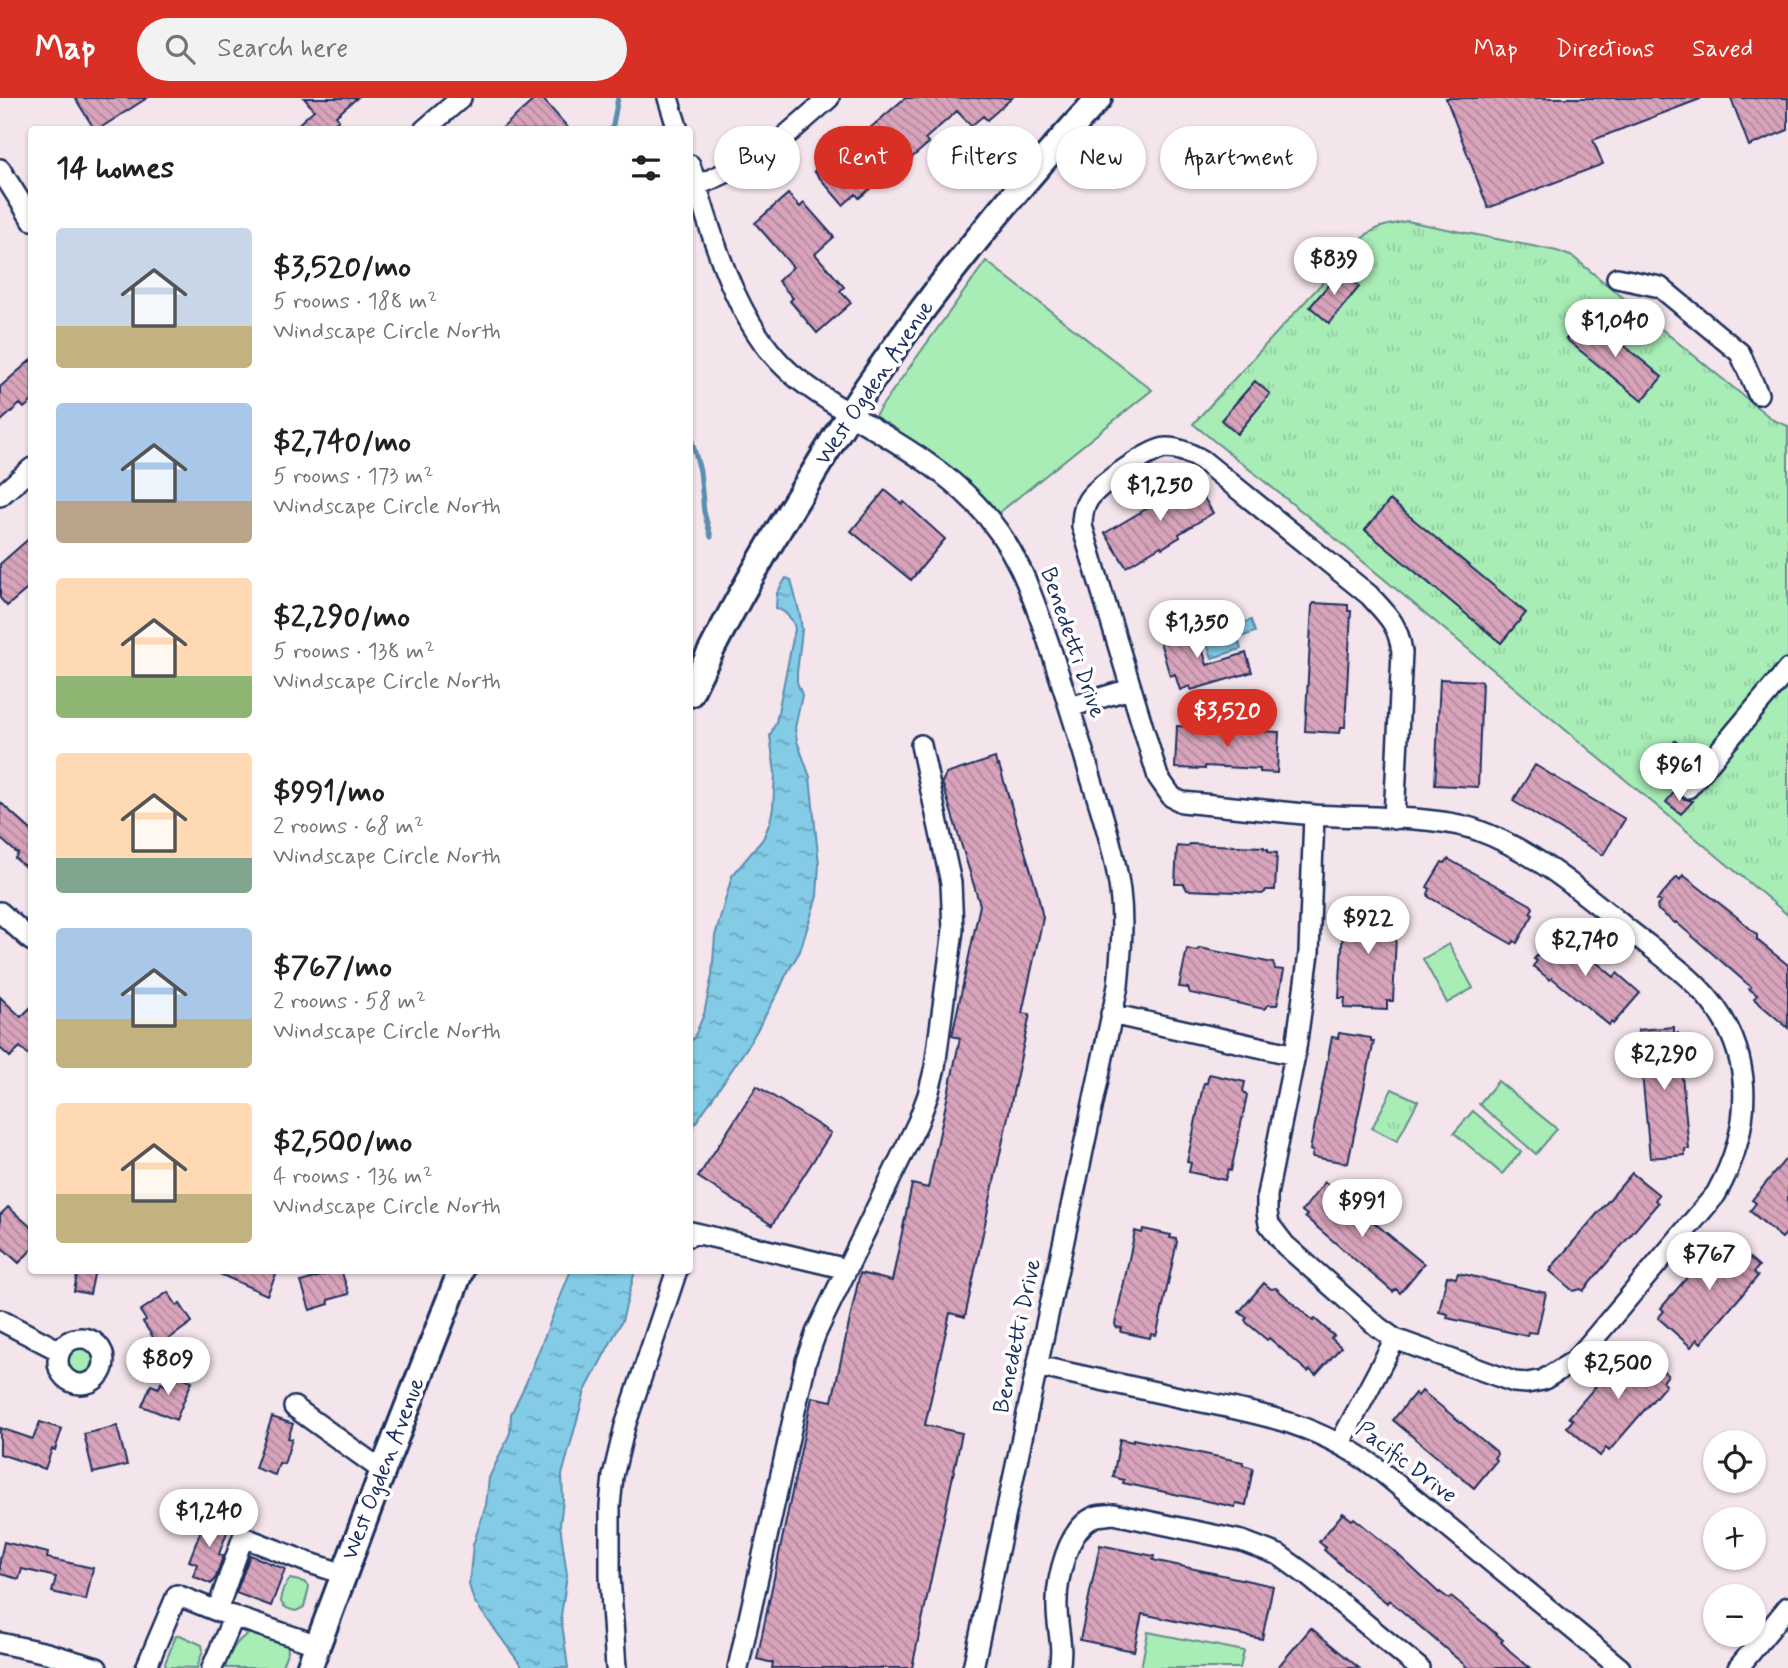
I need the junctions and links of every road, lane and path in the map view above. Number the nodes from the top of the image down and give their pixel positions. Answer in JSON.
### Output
{"nodes":[{"id":1,"x":461,"y":98,"type":"edge"},
{"id":2,"x":668,"y":98,"type":"edge"},
{"id":3,"x":829,"y":98,"type":"edge"},
{"id":4,"x":1099,"y":98,"type":"edge"},
{"id":5,"x":433,"y":126,"type":"edge"},
{"id":6,"x":677,"y":126,"type":"edge"},
{"id":7,"x":0,"y":169,"type":"edge"},
{"id":8,"x":693,"y":176,"type":"edge"},
{"id":9,"x":696,"y":186,"type":"junction"},
{"id":10,"x":28,"y":214,"type":"edge"},
{"id":11,"x":1617,"y":278,"type":"dead end"},
{"id":12,"x":1758,"y":394,"type":"dead end"},
{"id":13,"x":850,"y":414,"type":"junction"},
{"id":14,"x":28,"y":472,"type":"edge"},
{"id":15,"x":0,"y":496,"type":"edge"},
{"id":16,"x":1788,"y":669,"type":"edge"},
{"id":17,"x":693,"y":688,"type":"edge"},
{"id":18,"x":1130,"y":689,"type":"junction"},
{"id":19,"x":1070,"y":707,"type":"junction"},
{"id":20,"x":920,"y":745,"type":"dead end"},
{"id":21,"x":1688,"y":788,"type":"dead end"},
{"id":22,"x":1314,"y":815,"type":"junction"},
{"id":23,"x":1394,"y":819,"type":"junction"},
{"id":24,"x":0,"y":912,"type":"edge"},
{"id":25,"x":28,"y":937,"type":"edge"},
{"id":26,"x":1111,"y":1014,"type":"junction"},
{"id":27,"x":1295,"y":1055,"type":"junction"},
{"id":28,"x":693,"y":1232,"type":"edge"},
{"id":29,"x":847,"y":1269,"type":"junction"},
{"id":30,"x":459,"y":1274,"type":"edge"},
{"id":31,"x":676,"y":1274,"type":"edge"},
{"id":32,"x":0,"y":1320,"type":"edge"},
{"id":33,"x":1395,"y":1339,"type":"junction"},
{"id":34,"x":60,"y":1351,"type":"dead end"},
{"id":35,"x":1037,"y":1366,"type":"junction"},
{"id":36,"x":294,"y":1406,"type":"dead end"},
{"id":37,"x":1340,"y":1443,"type":"junction"},
{"id":38,"x":383,"y":1471,"type":"junction"},
{"id":39,"x":344,"y":1574,"type":"junction"},
{"id":40,"x":1788,"y":1607,"type":"edge"},
{"id":41,"x":226,"y":1614,"type":"junction"},
{"id":42,"x":0,"y":1643,"type":"edge"},
{"id":43,"x":314,"y":1657,"type":"edge"},
{"id":44,"x":61,"y":1663,"type":"edge"},
{"id":45,"x":97,"y":1668,"type":"edge"},
{"id":46,"x":146,"y":1668,"type":"edge"},
{"id":47,"x":212,"y":1668,"type":"edge"},
{"id":48,"x":616,"y":1668,"type":"edge"},
{"id":49,"x":738,"y":1668,"type":"edge"},
{"id":50,"x":973,"y":1668,"type":"edge"},
{"id":51,"x":1059,"y":1668,"type":"edge"},
{"id":52,"x":1419,"y":1668,"type":"edge"},
{"id":53,"x":1620,"y":1668,"type":"edge"},
{"id":54,"x":1738,"y":1668,"type":"edge"}],
"edges":[{"from":1,"to":5,"type":"street"},
{"from":2,"to":6,"type":"street"},
{"from":3,"to":9,"type":"street"},
{"from":4,"to":13,"type":"main road","name":"West Ogden Avenue"},
{"from":7,"to":10,"type":"street"},
{"from":8,"to":9,"type":"street","name":"Benedetti Drive"},
{"from":9,"to":13,"type":"street","name":"Benedetti Drive"},
{"from":11,"to":12,"type":"street"},
{"from":13,"to":17,"type":"main road","name":"West Ogden Avenue"},
{"from":13,"to":19,"type":"street","name":"Benedetti Drive"},
{"from":14,"to":15,"type":"street"},
{"from":16,"to":21,"type":"street"},
{"from":18,"to":19,"type":"street"},
{"from":18,"to":22,"type":"street"},
{"from":18,"to":23,"type":"street"},
{"from":19,"to":26,"type":"street","name":"Benedetti Drive"},
{"from":20,"to":29,"type":"street"},
{"from":22,"to":23,"type":"street"},
{"from":22,"to":27,"type":"street"},
{"from":23,"to":33,"type":"street"},
{"from":24,"to":25,"type":"street"},
{"from":26,"to":27,"type":"street"},
{"from":26,"to":35,"type":"street","name":"Benedetti Drive"},
{"from":27,"to":33,"type":"street"},
{"from":28,"to":29,"type":"street"},
{"from":29,"to":49,"type":"street"},
{"from":30,"to":38,"type":"main road","name":"West Ogden Avenue"},
{"from":31,"to":48,"type":"street"},
{"from":32,"to":34,"type":"street"},
{"from":33,"to":37,"type":"street"},
{"from":35,"to":37,"type":"street","name":"Pacific Drive"},
{"from":35,"to":50,"type":"street","name":"Benedetti Drive"},
{"from":36,"to":38,"type":"street"},
{"from":37,"to":53,"type":"street","name":"Pacific Drive"},
{"from":38,"to":39,"type":"main road","name":"West Ogden Avenue"},
{"from":39,"to":41,"type":"street"},
{"from":39,"to":43,"type":"main road","name":"West Ogden Avenue"},
{"from":40,"to":54,"type":"street"},
{"from":41,"to":43,"type":"street"},
{"from":41,"to":46,"type":"street"},
{"from":41,"to":47,"type":"street"},
{"from":42,"to":44,"type":"street"},
{"from":44,"to":45,"type":"street"},
{"from":51,"to":52,"type":"street"}]}
